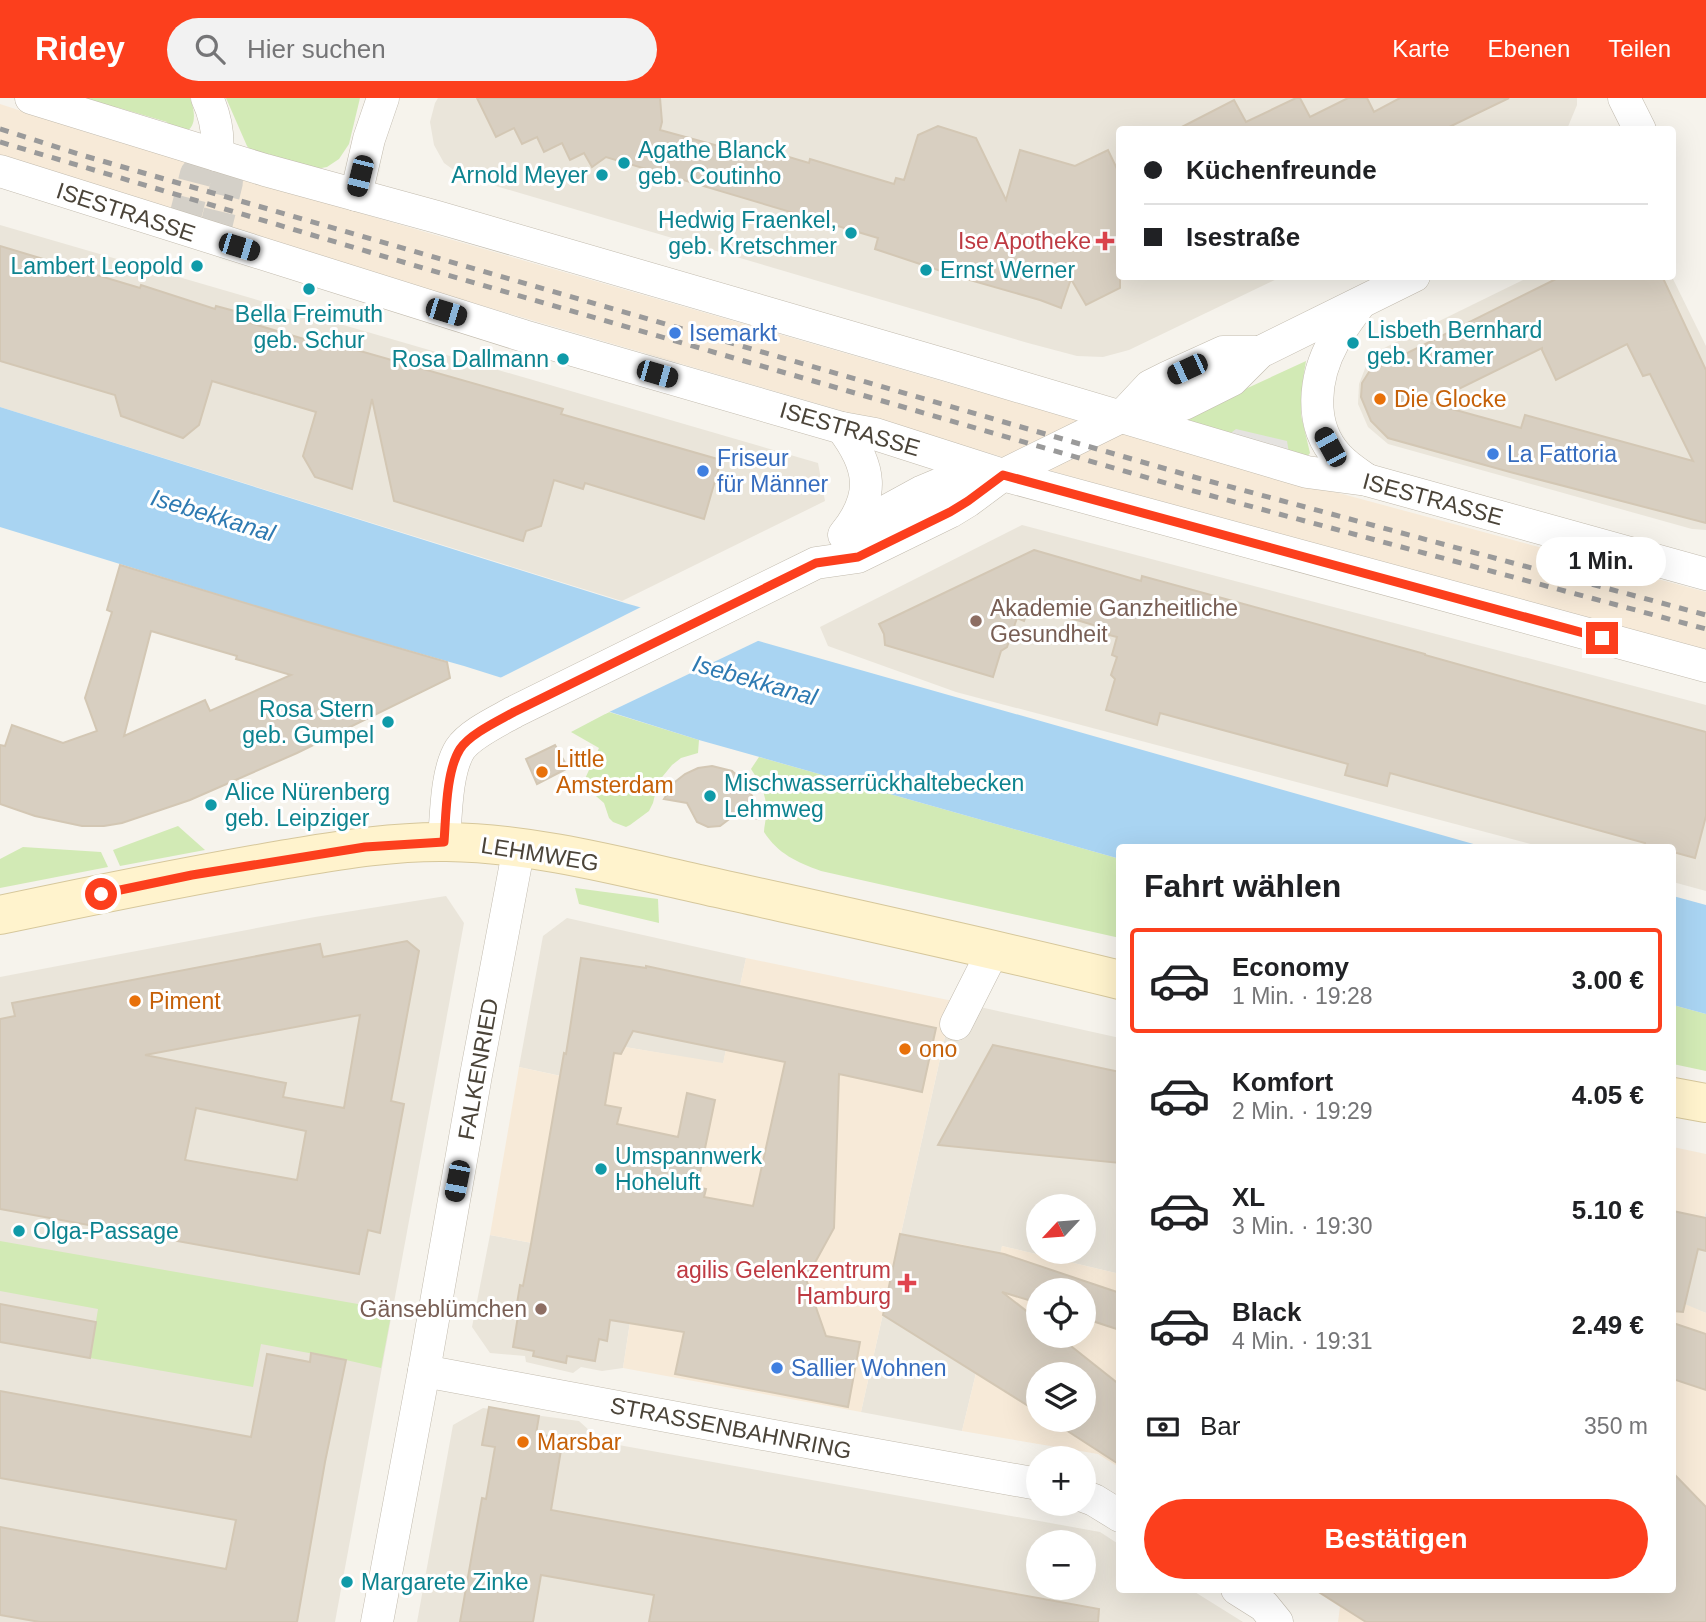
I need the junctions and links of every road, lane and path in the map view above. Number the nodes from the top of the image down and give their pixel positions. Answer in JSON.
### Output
{"nodes":[{"id":1,"x":31,"y":98,"type":"edge"},
{"id":2,"x":207,"y":98,"type":"edge"},
{"id":3,"x":383,"y":98,"type":"edge"},
{"id":4,"x":1625,"y":98,"type":"edge"},
{"id":5,"x":1638,"y":126,"type":"edge"},
{"id":6,"x":217,"y":155,"type":"junction"},
{"id":7,"x":0,"y":171,"type":"edge"},
{"id":8,"x":356,"y":195,"type":"junction"},
{"id":9,"x":1406,"y":280,"type":"edge"},
{"id":10,"x":1359,"y":304,"type":"junction"},
{"id":11,"x":1121,"y":417,"type":"junction"},
{"id":12,"x":842,"y":428,"type":"junction"},
{"id":13,"x":1003,"y":475,"type":"junction"},
{"id":14,"x":1367,"y":480,"type":"junction"},
{"id":15,"x":846,"y":533,"type":"junction"},
{"id":16,"x":816,"y":563,"type":"junction"},
{"id":17,"x":1706,"y":574,"type":"edge"},
{"id":18,"x":1706,"y":666,"type":"edge"},
{"id":19,"x":444,"y":842,"type":"junction"},
{"id":20,"x":519,"y":847,"type":"junction"},
{"id":21,"x":0,"y":915,"type":"edge"},
{"id":22,"x":994,"y":949,"type":"junction"},
{"id":23,"x":1116,"y":979,"type":"edge"},
{"id":24,"x":956,"y":1024,"type":"dead end"},
{"id":25,"x":1676,"y":1098,"type":"edge"},
{"id":26,"x":1706,"y":1103,"type":"edge"},
{"id":27,"x":424,"y":1371,"type":"junction"},
{"id":28,"x":1026,"y":1481,"type":"edge"},
{"id":29,"x":1096,"y":1501,"type":"edge"},
{"id":30,"x":1116,"y":1514,"type":"edge"},
{"id":31,"x":1243,"y":1593,"type":"edge"},
{"id":32,"x":377,"y":1622,"type":"edge"},
{"id":33,"x":1277,"y":1622,"type":"edge"}],
"edges":[{"from":1,"to":6,"type":"street","name":"ISESTRASSE"},
{"from":2,"to":6,"type":"street"},
{"from":3,"to":8,"type":"street"},
{"from":4,"to":5,"type":"street"},
{"from":6,"to":8,"type":"street","name":"ISESTRASSE"},
{"from":7,"to":12,"type":"street","name":"ISESTRASSE"},
{"from":8,"to":11,"type":"street","name":"ISESTRASSE"},
{"from":9,"to":10,"type":"street"},
{"from":10,"to":11,"type":"street"},
{"from":10,"to":14,"type":"street"},
{"from":11,"to":13,"type":"street"},
{"from":11,"to":14,"type":"street","name":"ISESTRASSE"},
{"from":12,"to":13,"type":"street","name":"ISESTRASSE"},
{"from":12,"to":15,"type":"street"},
{"from":13,"to":15,"type":"street"},
{"from":13,"to":16,"type":"street"},
{"from":13,"to":18,"type":"street","name":"ISESTRASSE"},
{"from":14,"to":17,"type":"street","name":"ISESTRASSE"},
{"from":15,"to":16,"type":"street"},
{"from":16,"to":19,"type":"street"},
{"from":19,"to":20,"type":"street","name":"LEHMWEG"},
{"from":19,"to":21,"type":"street","name":"LEHMWEG"},
{"from":20,"to":22,"type":"street","name":"LEHMWEG"},
{"from":20,"to":27,"type":"street","name":"FALKENRIED"},
{"from":22,"to":23,"type":"street","name":"LEHMWEG"},
{"from":22,"to":24,"type":"street"},
{"from":25,"to":26,"type":"street"},
{"from":27,"to":28,"type":"street","name":"STRASSENBAHNRING"},
{"from":27,"to":32,"type":"street","name":"FALKENRIED"},
{"from":29,"to":30,"type":"street"},
{"from":31,"to":33,"type":"street"}]}
